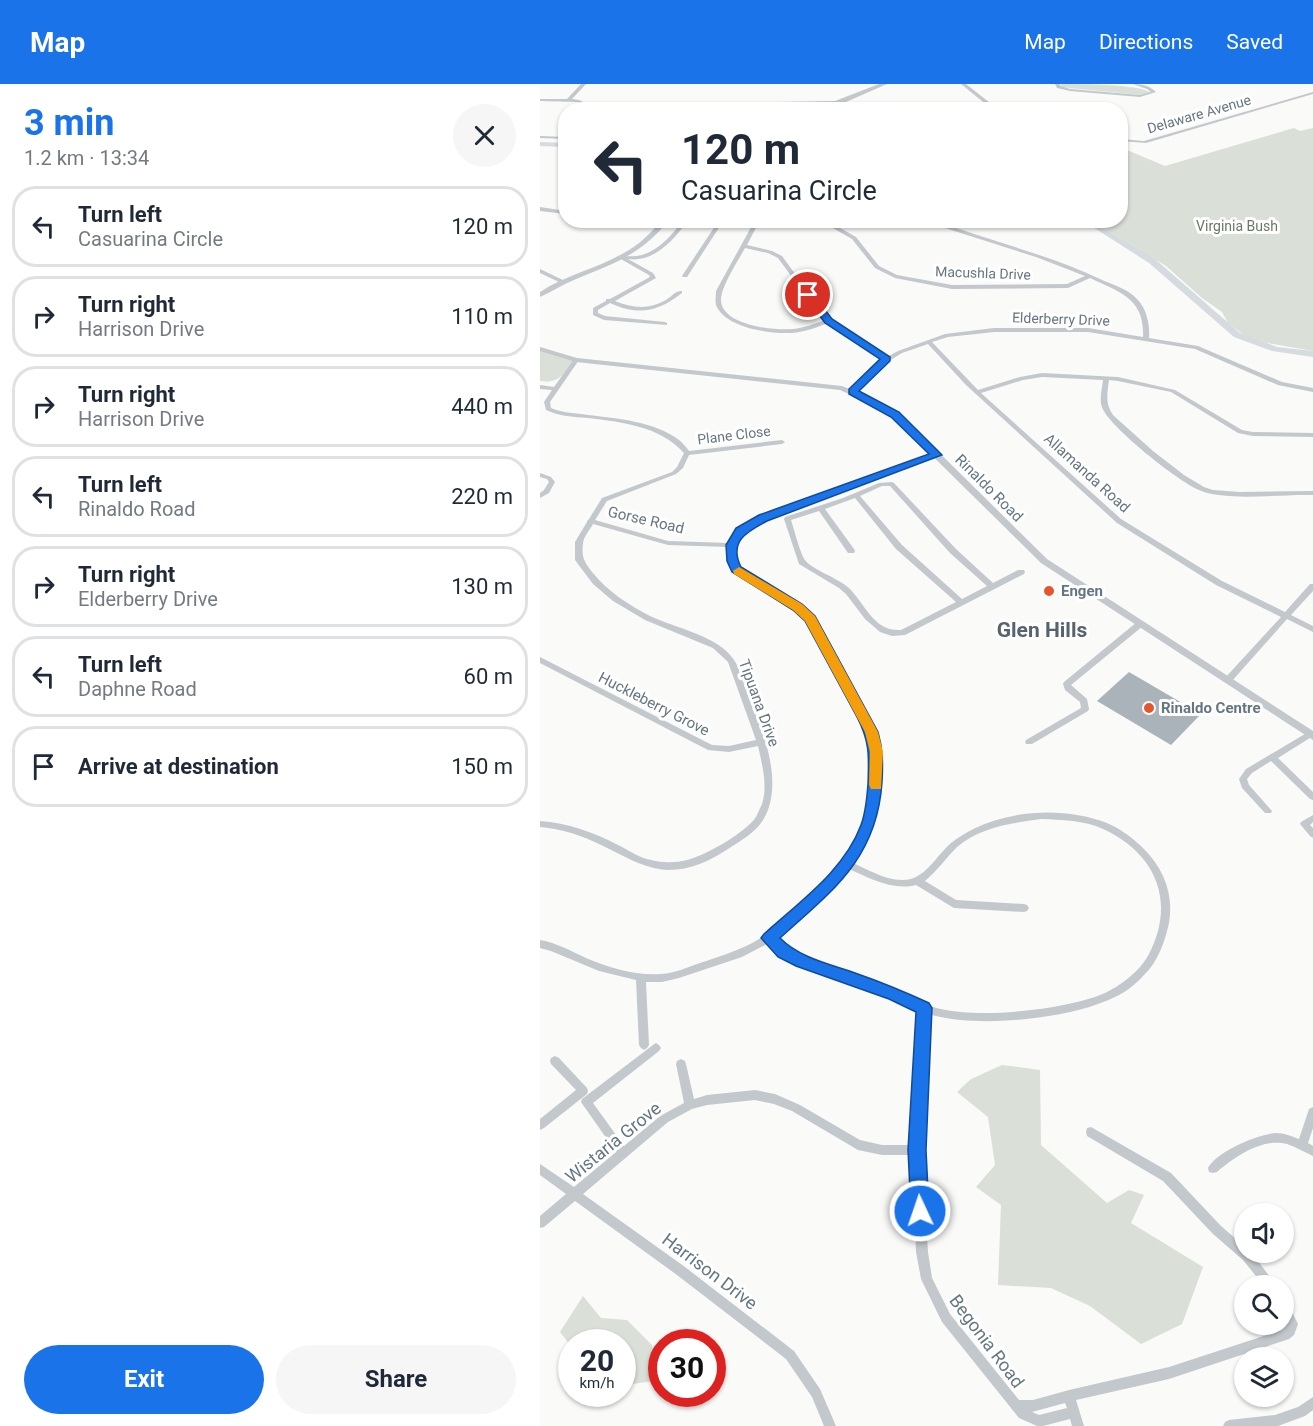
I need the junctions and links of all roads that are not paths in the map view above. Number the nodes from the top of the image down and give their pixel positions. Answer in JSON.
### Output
{"nodes":[{"id":1,"x":584,"y":84,"type":"edge"},
{"id":2,"x":884,"y":84,"type":"edge"},
{"id":3,"x":963,"y":84,"type":"edge"},
{"id":4,"x":1058,"y":84,"type":"edge"},
{"id":5,"x":1135,"y":84,"type":"edge"},
{"id":6,"x":1313,"y":93,"type":"edge"},
{"id":7,"x":540,"y":100,"type":"edge"},
{"id":8,"x":569,"y":100,"type":"junction"},
{"id":9,"x":581,"y":102,"type":"edge"},
{"id":10,"x":840,"y":102,"type":"edge"},
{"id":11,"x":987,"y":102,"type":"edge"},
{"id":12,"x":540,"y":137,"type":"edge"},
{"id":13,"x":558,"y":138,"type":"edge"},
{"id":14,"x":1128,"y":140,"type":"edge"},
{"id":15,"x":540,"y":144,"type":"edge"},
{"id":16,"x":558,"y":145,"type":"edge"},
{"id":17,"x":540,"y":210,"type":"edge"},
{"id":18,"x":558,"y":212,"type":"edge"},
{"id":19,"x":658,"y":228,"type":"edge"},
{"id":20,"x":680,"y":228,"type":"edge"},
{"id":21,"x":717,"y":228,"type":"edge"},
{"id":22,"x":754,"y":228,"type":"edge"},
{"id":23,"x":836,"y":228,"type":"edge"},
{"id":24,"x":953,"y":228,"type":"edge"},
{"id":25,"x":1098,"y":228,"type":"edge"},
{"id":26,"x":744,"y":246,"type":"junction"},
{"id":27,"x":622,"y":256,"type":"junction"},
{"id":28,"x":540,"y":271,"type":"edge"},
{"id":29,"x":685,"y":276,"type":"dead end"},
{"id":30,"x":1090,"y":276,"type":"junction"},
{"id":31,"x":563,"y":282,"type":"junction"},
{"id":32,"x":681,"y":292,"type":"dead end"},
{"id":33,"x":540,"y":295,"type":"edge"},
{"id":34,"x":608,"y":300,"type":"junction"},
{"id":35,"x":828,"y":321,"type":"junction"},
{"id":36,"x":665,"y":324,"type":"dead end"},
{"id":37,"x":1146,"y":338,"type":"junction"},
{"id":38,"x":928,"y":341,"type":"junction"},
{"id":39,"x":540,"y":349,"type":"edge"},
{"id":40,"x":1313,"y":354,"type":"edge"},
{"id":41,"x":886,"y":359,"type":"junction"},
{"id":42,"x":576,"y":360,"type":"junction"},
{"id":43,"x":1106,"y":378,"type":"junction"},
{"id":44,"x":540,"y":387,"type":"edge"},
{"id":45,"x":557,"y":389,"type":"junction"},
{"id":46,"x":1313,"y":390,"type":"edge"},
{"id":47,"x":852,"y":392,"type":"junction"},
{"id":48,"x":977,"y":392,"type":"junction"},
{"id":49,"x":1313,"y":435,"type":"edge"},
{"id":50,"x":783,"y":442,"type":"dead end"},
{"id":51,"x":687,"y":453,"type":"junction"},
{"id":52,"x":936,"y":455,"type":"junction"},
{"id":53,"x":540,"y":475,"type":"edge"},
{"id":54,"x":834,"y":492,"type":"junction"},
{"id":55,"x":1313,"y":493,"type":"edge"},
{"id":56,"x":857,"y":495,"type":"junction"},
{"id":57,"x":540,"y":496,"type":"edge"},
{"id":58,"x":842,"y":501,"type":"junction"},
{"id":59,"x":821,"y":508,"type":"junction"},
{"id":60,"x":590,"y":521,"type":"junction"},
{"id":61,"x":732,"y":545,"type":"junction"},
{"id":62,"x":851,"y":551,"type":"dead end"},
{"id":63,"x":1021,"y":572,"type":"dead end"},
{"id":64,"x":991,"y":586,"type":"junction"},
{"id":65,"x":1313,"y":586,"type":"edge"},
{"id":66,"x":961,"y":603,"type":"junction"},
{"id":67,"x":1286,"y":616,"type":"junction"},
{"id":68,"x":1140,"y":624,"type":"junction"},
{"id":69,"x":1313,"y":629,"type":"edge"},
{"id":70,"x":540,"y":660,"type":"edge"},
{"id":71,"x":1228,"y":680,"type":"junction"},
{"id":72,"x":1312,"y":735,"type":"edge"},
{"id":73,"x":760,"y":742,"type":"junction"},
{"id":74,"x":1029,"y":742,"type":"dead end"},
{"id":75,"x":1272,"y":757,"type":"junction"},
{"id":76,"x":1313,"y":797,"type":"edge"},
{"id":77,"x":1268,"y":811,"type":"dead end"},
{"id":78,"x":1313,"y":818,"type":"edge"},
{"id":79,"x":540,"y":824,"type":"edge"},
{"id":80,"x":1313,"y":834,"type":"edge"},
{"id":81,"x":847,"y":864,"type":"junction"},
{"id":82,"x":918,"y":881,"type":"junction"},
{"id":83,"x":1024,"y":908,"type":"dead end"},
{"id":84,"x":769,"y":938,"type":"junction"},
{"id":85,"x":540,"y":944,"type":"edge"},
{"id":86,"x":641,"y":976,"type":"junction"},
{"id":87,"x":924,"y":1008,"type":"junction"},
{"id":88,"x":644,"y":1045,"type":"dead end"},
{"id":89,"x":656,"y":1048,"type":"dead end"},
{"id":90,"x":555,"y":1061,"type":"dead end"},
{"id":91,"x":681,"y":1064,"type":"dead end"},
{"id":92,"x":690,"y":1105,"type":"junction"},
{"id":93,"x":1313,"y":1112,"type":"edge"},
{"id":94,"x":540,"y":1125,"type":"edge"},
{"id":95,"x":1091,"y":1132,"type":"dead end"},
{"id":96,"x":1302,"y":1146,"type":"junction"},
{"id":97,"x":917,"y":1150,"type":"junction"},
{"id":98,"x":1313,"y":1151,"type":"edge"},
{"id":99,"x":623,"y":1153,"type":"junction"},
{"id":100,"x":1213,"y":1168,"type":"dead end"},
{"id":101,"x":540,"y":1169,"type":"edge"},
{"id":102,"x":576,"y":1194,"type":"junction"},
{"id":103,"x":540,"y":1223,"type":"edge"},
{"id":104,"x":1263,"y":1275,"type":"edge"},
{"id":105,"x":1286,"y":1335,"type":"edge"},
{"id":106,"x":1069,"y":1396,"type":"junction"},
{"id":107,"x":1313,"y":1403,"type":"edge"},
{"id":108,"x":1017,"y":1406,"type":"junction"},
{"id":109,"x":1072,"y":1412,"type":"junction"},
{"id":110,"x":830,"y":1426,"type":"edge"},
{"id":111,"x":1078,"y":1426,"type":"edge"},
{"id":112,"x":1229,"y":1426,"type":"edge"}],
"edges":[{"from":1,"to":8,"type":"street"},
{"from":2,"to":10,"type":"street"},
{"from":3,"to":11,"type":"street"},
{"from":4,"to":5,"type":"street"},
{"from":6,"to":14,"type":"street","name":"Delaware Avenue"},
{"from":7,"to":8,"type":"street"},
{"from":8,"to":9,"type":"street"},
{"from":12,"to":13,"type":"street"},
{"from":15,"to":16,"type":"main road"},
{"from":17,"to":18,"type":"street"},
{"from":19,"to":27,"type":"street"},
{"from":20,"to":27,"type":"street"},
{"from":21,"to":29,"type":"street"},
{"from":22,"to":26,"type":"street"},
{"from":23,"to":30,"type":"street","name":"Macushla Drive"},
{"from":24,"to":30,"type":"street"},
{"from":25,"to":40,"type":"main road"},
{"from":26,"to":35,"type":"street"},
{"from":26,"to":35,"type":"street"},
{"from":27,"to":31,"type":"street"},
{"from":27,"to":34,"type":"street"},
{"from":28,"to":31,"type":"street"},
{"from":30,"to":37,"type":"street"},
{"from":31,"to":33,"type":"street"},
{"from":32,"to":34,"type":"street"},
{"from":34,"to":36,"type":"street"},
{"from":35,"to":41,"type":"street"},
{"from":37,"to":38,"type":"street","name":"Elderberry Drive"},
{"from":37,"to":46,"type":"street","name":"Elderberry Drive"},
{"from":38,"to":41,"type":"street","name":"Elderberry Drive"},
{"from":38,"to":48,"type":"street","name":"Allamanda Road"},
{"from":39,"to":42,"type":"street","name":"Rinaldo Road"},
{"from":41,"to":47,"type":"street","name":"Elderberry Drive"},
{"from":42,"to":45,"type":"street"},
{"from":42,"to":47,"type":"street","name":"Rinaldo Road"},
{"from":43,"to":48,"type":"street"},
{"from":43,"to":49,"type":"street"},
{"from":43,"to":55,"type":"street"},
{"from":44,"to":45,"type":"street"},
{"from":45,"to":51,"type":"street"},
{"from":47,"to":52,"type":"street","name":"Rinaldo Road"},
{"from":48,"to":67,"type":"street","name":"Allamanda Road"},
{"from":50,"to":51,"type":"street","name":"Plane Close"},
{"from":51,"to":60,"type":"street","name":"Tipuana Drive"},
{"from":52,"to":54,"type":"street"},
{"from":52,"to":68,"type":"street","name":"Rinaldo Road"},
{"from":53,"to":57,"type":"street"},
{"from":54,"to":58,"type":"street"},
{"from":54,"to":61,"type":"street"},
{"from":56,"to":58,"type":"street"},
{"from":56,"to":64,"type":"street"},
{"from":56,"to":66,"type":"street"},
{"from":58,"to":59,"type":"street"},
{"from":59,"to":62,"type":"street"},
{"from":59,"to":66,"type":"street"},
{"from":60,"to":61,"type":"street","name":"Gorse Road"},
{"from":60,"to":73,"type":"street","name":"Tipuana Drive"},
{"from":61,"to":81,"type":"street"},
{"from":63,"to":64,"type":"street"},
{"from":64,"to":66,"type":"street"},
{"from":65,"to":67,"type":"street"},
{"from":67,"to":69,"type":"street","name":"Allamanda Road"},
{"from":67,"to":71,"type":"street"},
{"from":68,"to":71,"type":"street","name":"Rinaldo Road"},
{"from":68,"to":74,"type":"street"},
{"from":70,"to":73,"type":"street","name":"Huckleberry Grove"},
{"from":71,"to":72,"type":"street","name":"Rinaldo Road"},
{"from":72,"to":75,"type":"street"},
{"from":73,"to":79,"type":"street","name":"Tipuana Drive"},
{"from":75,"to":76,"type":"street"},
{"from":75,"to":77,"type":"street"},
{"from":78,"to":80,"type":"street"},
{"from":81,"to":82,"type":"street"},
{"from":81,"to":84,"type":"street"},
{"from":82,"to":83,"type":"street"},
{"from":82,"to":87,"type":"street"},
{"from":84,"to":86,"type":"street"},
{"from":84,"to":87,"type":"street"},
{"from":85,"to":86,"type":"street"},
{"from":86,"to":88,"type":"street"},
{"from":87,"to":97,"type":"street","name":"Begonia Road"},
{"from":89,"to":99,"type":"street"},
{"from":90,"to":94,"type":"street"},
{"from":91,"to":92,"type":"street"},
{"from":92,"to":97,"type":"street","name":"Wistaria Grove"},
{"from":92,"to":99,"type":"street","name":"Wistaria Grove"},
{"from":93,"to":96,"type":"street"},
{"from":95,"to":104,"type":"street"},
{"from":96,"to":98,"type":"street"},
{"from":96,"to":100,"type":"street"},
{"from":97,"to":108,"type":"street","name":"Begonia Road"},
{"from":99,"to":102,"type":"street","name":"Wistaria Grove"},
{"from":101,"to":102,"type":"street","name":"Harrison Drive"},
{"from":102,"to":103,"type":"street","name":"Wistaria Grove"},
{"from":102,"to":110,"type":"street","name":"Harrison Drive"},
{"from":105,"to":106,"type":"street"},
{"from":106,"to":108,"type":"street"},
{"from":106,"to":109,"type":"street"},
{"from":107,"to":112,"type":"street"},
{"from":108,"to":109,"type":"street"},
{"from":109,"to":111,"type":"street"}]}
